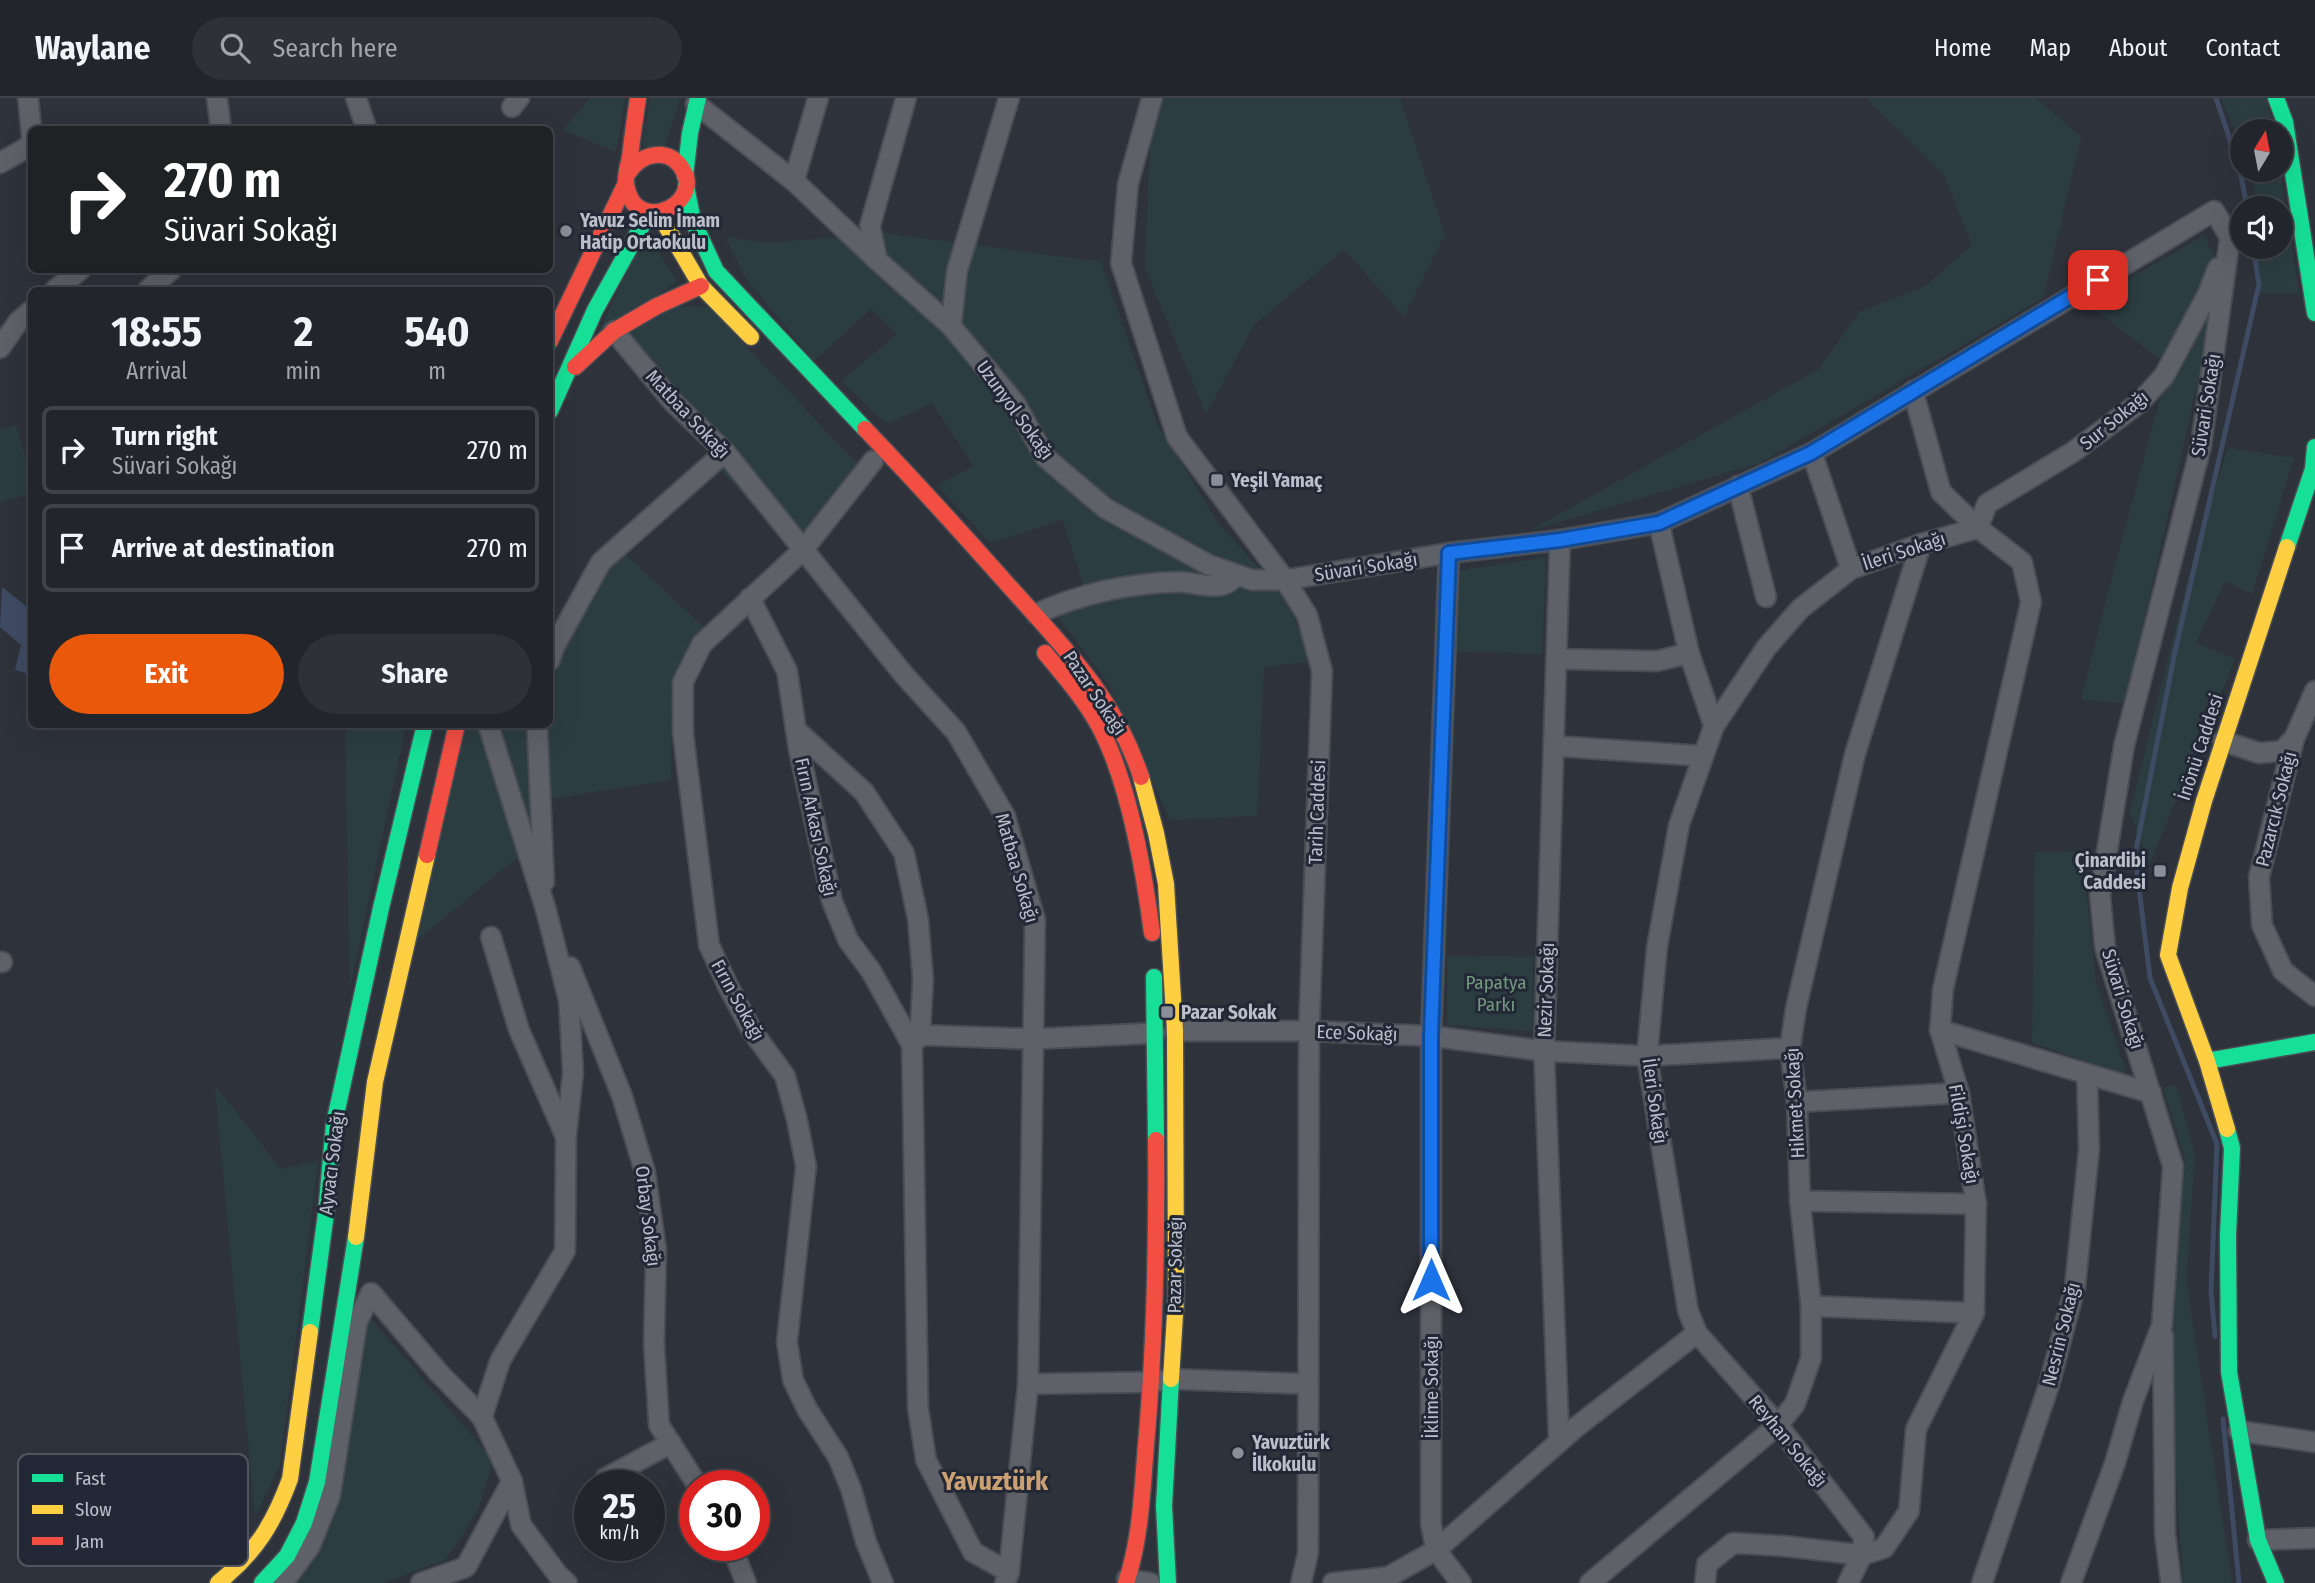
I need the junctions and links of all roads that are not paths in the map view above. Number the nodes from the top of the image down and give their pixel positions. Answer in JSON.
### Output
{"nodes":[{"id":1,"x":28,"y":98,"type":"edge"},
{"id":2,"x":217,"y":98,"type":"edge"},
{"id":3,"x":356,"y":98,"type":"edge"},
{"id":4,"x":638,"y":98,"type":"edge"},
{"id":5,"x":818,"y":98,"type":"edge"},
{"id":6,"x":906,"y":98,"type":"edge"},
{"id":7,"x":1009,"y":98,"type":"edge"},
{"id":8,"x":1152,"y":98,"type":"edge"},
{"id":9,"x":2276,"y":98,"type":"edge"},
{"id":10,"x":697,"y":101,"type":"edge"},
{"id":11,"x":31,"y":126,"type":"edge"},
{"id":12,"x":220,"y":126,"type":"edge"},
{"id":13,"x":366,"y":126,"type":"edge"},
{"id":14,"x":28,"y":147,"type":"edge"},
{"id":15,"x":0,"y":163,"type":"edge"},
{"id":16,"x":627,"y":178,"type":"junction"},
{"id":17,"x":685,"y":181,"type":"junction"},
{"id":18,"x":794,"y":181,"type":"junction"},
{"id":19,"x":654,"y":213,"type":"junction"},
{"id":20,"x":2230,"y":237,"type":"junction"},
{"id":21,"x":877,"y":260,"type":"junction"},
{"id":22,"x":76,"y":273,"type":"edge"},
{"id":23,"x":167,"y":273,"type":"edge"},
{"id":24,"x":701,"y":286,"type":"junction"},
{"id":25,"x":59,"y":287,"type":"edge"},
{"id":26,"x":151,"y":287,"type":"edge"},
{"id":27,"x":28,"y":313,"type":"edge"},
{"id":28,"x":2315,"y":313,"type":"edge"},
{"id":29,"x":951,"y":326,"type":"junction"},
{"id":30,"x":614,"y":331,"type":"junction"},
{"id":31,"x":553,"y":335,"type":"edge"},
{"id":32,"x":758,"y":344,"type":"dead end"},
{"id":33,"x":0,"y":348,"type":"edge"},
{"id":34,"x":562,"y":379,"type":"junction"},
{"id":35,"x":1913,"y":391,"type":"junction"},
{"id":36,"x":553,"y":403,"type":"edge"},
{"id":37,"x":2315,"y":447,"type":"edge"},
{"id":38,"x":725,"y":452,"type":"junction"},
{"id":39,"x":1811,"y":453,"type":"junction"},
{"id":40,"x":868,"y":456,"type":"joint"},
{"id":41,"x":2314,"y":470,"type":"edge"},
{"id":42,"x":1738,"y":486,"type":"junction"},
{"id":43,"x":1659,"y":523,"type":"junction"},
{"id":44,"x":1978,"y":528,"type":"junction"},
{"id":45,"x":1560,"y":540,"type":"junction"},
{"id":46,"x":1921,"y":544,"type":"junction"},
{"id":47,"x":803,"y":550,"type":"junction"},
{"id":48,"x":1449,"y":553,"type":"junction"},
{"id":49,"x":1851,"y":569,"type":"junction"},
{"id":50,"x":1235,"y":575,"type":"junction"},
{"id":51,"x":1285,"y":580,"type":"junction"},
{"id":52,"x":1766,"y":597,"type":"dead end"},
{"id":53,"x":750,"y":598,"type":"junction"},
{"id":54,"x":1028,"y":618,"type":"junction"},
{"id":55,"x":1035,"y":641,"type":"dead end"},
{"id":56,"x":553,"y":650,"type":"edge"},
{"id":57,"x":1689,"y":653,"type":"junction"},
{"id":58,"x":1557,"y":659,"type":"junction"},
{"id":59,"x":2315,"y":691,"type":"edge"},
{"id":60,"x":1714,"y":726,"type":"junction"},
{"id":61,"x":424,"y":728,"type":"edge"},
{"id":62,"x":456,"y":728,"type":"edge"},
{"id":63,"x":489,"y":728,"type":"edge"},
{"id":64,"x":537,"y":728,"type":"edge"},
{"id":65,"x":796,"y":730,"type":"junction"},
{"id":66,"x":2294,"y":739,"type":"junction"},
{"id":67,"x":2223,"y":741,"type":"junction"},
{"id":68,"x":1554,"y":746,"type":"junction"},
{"id":69,"x":1703,"y":756,"type":"junction"},
{"id":70,"x":546,"y":910,"type":"junction"},
{"id":71,"x":491,"y":937,"type":"dead end"},
{"id":72,"x":2315,"y":996,"type":"edge"},
{"id":73,"x":1940,"y":1030,"type":"junction"},
{"id":74,"x":1175,"y":1031,"type":"junction"},
{"id":75,"x":1309,"y":1031,"type":"junction"},
{"id":76,"x":1155,"y":1033,"type":"junction"},
{"id":77,"x":1431,"y":1036,"type":"junction"},
{"id":78,"x":1034,"y":1039,"type":"junction"},
{"id":79,"x":916,"y":1040,"type":"junction"},
{"id":80,"x":2315,"y":1042,"type":"edge"},
{"id":81,"x":1790,"y":1048,"type":"junction"},
{"id":82,"x":1544,"y":1051,"type":"junction"},
{"id":83,"x":1647,"y":1056,"type":"junction"},
{"id":84,"x":2207,"y":1061,"type":"junction"},
{"id":85,"x":2087,"y":1074,"type":"junction"},
{"id":86,"x":1959,"y":1093,"type":"junction"},
{"id":87,"x":2151,"y":1093,"type":"junction"},
{"id":88,"x":1797,"y":1101,"type":"junction"},
{"id":89,"x":566,"y":1136,"type":"junction"},
{"id":90,"x":1800,"y":1201,"type":"junction"},
{"id":91,"x":1976,"y":1204,"type":"junction"},
{"id":92,"x":1811,"y":1306,"type":"junction"},
{"id":93,"x":1973,"y":1313,"type":"junction"},
{"id":94,"x":2162,"y":1325,"type":"junction"},
{"id":95,"x":1697,"y":1333,"type":"junction"},
{"id":96,"x":1162,"y":1380,"type":"junction"},
{"id":97,"x":1028,"y":1384,"type":"junction"},
{"id":98,"x":1308,"y":1384,"type":"junction"},
{"id":99,"x":482,"y":1417,"type":"junction"},
{"id":100,"x":1778,"y":1425,"type":"junction"},
{"id":101,"x":2239,"y":1431,"type":"junction"},
{"id":102,"x":1559,"y":1441,"type":"junction"},
{"id":103,"x":2315,"y":1442,"type":"edge"},
{"id":104,"x":671,"y":1443,"type":"junction"},
{"id":105,"x":621,"y":1470,"type":"edge"},
{"id":106,"x":688,"y":1470,"type":"edge"},
{"id":107,"x":512,"y":1482,"type":"junction"},
{"id":108,"x":2315,"y":1538,"type":"edge"},
{"id":109,"x":2258,"y":1540,"type":"junction"},
{"id":110,"x":1436,"y":1550,"type":"junction"},
{"id":111,"x":1862,"y":1555,"type":"junction"},
{"id":112,"x":248,"y":1557,"type":"edge"},
{"id":113,"x":737,"y":1561,"type":"edge"},
{"id":114,"x":239,"y":1566,"type":"edge"},
{"id":115,"x":462,"y":1575,"type":"edge"},
{"id":116,"x":1007,"y":1578,"type":"edge"},
{"id":117,"x":1127,"y":1581,"type":"edge"},
{"id":118,"x":218,"y":1583,"type":"edge"},
{"id":119,"x":262,"y":1583,"type":"edge"},
{"id":120,"x":283,"y":1583,"type":"edge"},
{"id":121,"x":421,"y":1583,"type":"edge"},
{"id":122,"x":567,"y":1583,"type":"edge"},
{"id":123,"x":746,"y":1583,"type":"edge"},
{"id":124,"x":883,"y":1583,"type":"edge"},
{"id":125,"x":1150,"y":1583,"type":"edge"},
{"id":126,"x":1168,"y":1583,"type":"edge"},
{"id":127,"x":1301,"y":1583,"type":"edge"},
{"id":128,"x":1333,"y":1583,"type":"edge"},
{"id":129,"x":1461,"y":1583,"type":"edge"},
{"id":130,"x":1590,"y":1583,"type":"edge"},
{"id":131,"x":1706,"y":1583,"type":"edge"},
{"id":132,"x":1848,"y":1583,"type":"edge"},
{"id":133,"x":1982,"y":1583,"type":"edge"},
{"id":134,"x":2071,"y":1583,"type":"edge"},
{"id":135,"x":2171,"y":1583,"type":"edge"},
{"id":136,"x":2276,"y":1583,"type":"edge"}],
"edges":[{"from":1,"to":11,"type":"street"},
{"from":2,"to":12,"type":"street"},
{"from":3,"to":13,"type":"street"},
{"from":4,"to":16,"type":"main road"},
{"from":5,"to":18,"type":"street"},
{"from":6,"to":21,"type":"street"},
{"from":7,"to":29,"type":"street"},
{"from":8,"to":51,"type":"street","name":"Tarih Caddesi"},
{"from":9,"to":28,"type":"main road"},
{"from":10,"to":17,"type":"main road"},
{"from":10,"to":18,"type":"street","name":"Uzunyol Sokağı"},
{"from":14,"to":15,"type":"street"},
{"from":16,"to":17,"type":"main road"},
{"from":16,"to":19,"type":"main road"},
{"from":16,"to":31,"type":"main road"},
{"from":17,"to":19,"type":"main road"},
{"from":17,"to":54,"type":"main road","name":"Pazar Sokağı"},
{"from":18,"to":21,"type":"street","name":"Uzunyol Sokağı"},
{"from":19,"to":24,"type":"main road"},
{"from":19,"to":34,"type":"main road"},
{"from":20,"to":35,"type":"street","name":"Süvari Sokağı"},
{"from":20,"to":44,"type":"street","name":"Sur Sokağı"},
{"from":20,"to":87,"type":"street","name":"Süvari Sokağı"},
{"from":21,"to":29,"type":"street","name":"Uzunyol Sokağı"},
{"from":22,"to":25,"type":"street"},
{"from":23,"to":26,"type":"street"},
{"from":24,"to":30,"type":"main road"},
{"from":24,"to":32,"type":"main road"},
{"from":27,"to":33,"type":"street"},
{"from":29,"to":50,"type":"street","name":"Uzunyol Sokağı"},
{"from":30,"to":34,"type":"main road"},
{"from":30,"to":38,"type":"street","name":"Matbaa Sokağı"},
{"from":34,"to":36,"type":"main road"},
{"from":35,"to":39,"type":"street","name":"Süvari Sokağı"},
{"from":35,"to":44,"type":"street","name":"Fildişi Sokağı"},
{"from":37,"to":41,"type":"main road","name":"İnönü Caddesi"},
{"from":38,"to":47,"type":"street","name":"Matbaa Sokağı"},
{"from":38,"to":56,"type":"street"},
{"from":39,"to":42,"type":"street","name":"Süvari Sokağı"},
{"from":39,"to":49,"type":"street"},
{"from":40,"to":47,"type":"street","name":"Fırın Sokağı"},
{"from":40,"to":54,"type":"main road","name":"Pazar Sokağı"},
{"from":41,"to":67,"type":"main road","name":"İnönü Caddesi"},
{"from":42,"to":43,"type":"street","name":"Süvari Sokağı"},
{"from":42,"to":52,"type":"street"},
{"from":43,"to":45,"type":"street","name":"Süvari Sokağı"},
{"from":43,"to":57,"type":"street"},
{"from":44,"to":46,"type":"street","name":"İleri Sokağı"},
{"from":44,"to":73,"type":"street","name":"Fildişi Sokağı"},
{"from":45,"to":48,"type":"street","name":"Süvari Sokağı"},
{"from":45,"to":58,"type":"street","name":"Nezir Sokağı"},
{"from":46,"to":49,"type":"street","name":"İleri Sokağı"},
{"from":46,"to":81,"type":"street","name":"Hikmet Sokağı"},
{"from":47,"to":53,"type":"street","name":"Fırın Sokağı"},
{"from":47,"to":78,"type":"street","name":"Matbaa Sokağı"},
{"from":48,"to":51,"type":"street","name":"Süvari Sokağı"},
{"from":48,"to":77,"type":"street","name":"İklime Sokağı"},
{"from":49,"to":60,"type":"street","name":"İleri Sokağı"},
{"from":50,"to":51,"type":"street","name":"Uzunyol Sokağı"},
{"from":50,"to":54,"type":"street"},
{"from":51,"to":75,"type":"street","name":"Tarih Caddesi"},
{"from":53,"to":65,"type":"street","name":"Fırın Arkası Sokağı"},
{"from":53,"to":124,"type":"street","name":"Fırın Sokağı"},
{"from":54,"to":74,"type":"main road","name":"Pazar Sokağı"},
{"from":55,"to":76,"type":"main road","name":"Pazar Sokağı"},
{"from":57,"to":58,"type":"street"},
{"from":57,"to":60,"type":"street"},
{"from":58,"to":68,"type":"street","name":"Nezir Sokağı"},
{"from":59,"to":66,"type":"street","name":"Pazarcık Sokağı"},
{"from":60,"to":69,"type":"street","name":"İleri Sokağı"},
{"from":61,"to":112,"type":"main road","name":"Ayvacı Sokağı"},
{"from":62,"to":119,"type":"main road"},
{"from":63,"to":70,"type":"street"},
{"from":64,"to":70,"type":"street"},
{"from":65,"to":79,"type":"street","name":"Fırın Arkası Sokağı"},
{"from":65,"to":79,"type":"street"},
{"from":66,"to":67,"type":"street"},
{"from":66,"to":72,"type":"street","name":"Pazarcık Sokağı"},
{"from":67,"to":84,"type":"main road","name":"İnönü Caddesi"},
{"from":68,"to":69,"type":"street"},
{"from":68,"to":82,"type":"street","name":"Nezir Sokağı"},
{"from":69,"to":83,"type":"street","name":"İleri Sokağı"},
{"from":70,"to":89,"type":"street"},
{"from":70,"to":104,"type":"street","name":"Orbay Sokağı"},
{"from":71,"to":89,"type":"street"},
{"from":73,"to":85,"type":"street"},
{"from":73,"to":86,"type":"street","name":"Fildişi Sokağı"},
{"from":74,"to":75,"type":"street","name":"Ece Sokağı"},
{"from":74,"to":96,"type":"main road","name":"Pazar Sokağı"},
{"from":75,"to":77,"type":"street","name":"Ece Sokağı"},
{"from":75,"to":98,"type":"street","name":"Tarih Caddesi"},
{"from":76,"to":78,"type":"street"},
{"from":76,"to":96,"type":"main road","name":"Pazar Sokağı"},
{"from":77,"to":82,"type":"street","name":"Ece Sokağı"},
{"from":77,"to":110,"type":"street","name":"İklime Sokağı"},
{"from":78,"to":79,"type":"street"},
{"from":78,"to":97,"type":"street","name":"Matbaa Sokağı"},
{"from":79,"to":116,"type":"street"},
{"from":80,"to":84,"type":"main road"},
{"from":81,"to":83,"type":"street","name":"Ece Sokağı"},
{"from":81,"to":88,"type":"street","name":"Hikmet Sokağı"},
{"from":82,"to":83,"type":"street","name":"Ece Sokağı"},
{"from":82,"to":102,"type":"street","name":"Nezir Sokağı"},
{"from":83,"to":95,"type":"street","name":"İleri Sokağı"},
{"from":84,"to":101,"type":"main road","name":"İnönü Caddesi"},
{"from":85,"to":87,"type":"street"},
{"from":85,"to":133,"type":"street","name":"Nesrin Sokağı"},
{"from":86,"to":88,"type":"street"},
{"from":86,"to":91,"type":"street","name":"Fildişi Sokağı"},
{"from":87,"to":94,"type":"street","name":"Süvari Sokağı"},
{"from":88,"to":90,"type":"street","name":"Hikmet Sokağı"},
{"from":89,"to":99,"type":"street"},
{"from":90,"to":91,"type":"street"},
{"from":90,"to":92,"type":"street","name":"Hikmet Sokağı"},
{"from":91,"to":93,"type":"street","name":"Fildişi Sokağı"},
{"from":92,"to":93,"type":"street"},
{"from":92,"to":100,"type":"street","name":"Hikmet Sokağı"},
{"from":93,"to":111,"type":"street","name":"Fildişi Sokağı"},
{"from":94,"to":134,"type":"street","name":"Süvari Sokağı"},
{"from":94,"to":135,"type":"street"},
{"from":95,"to":100,"type":"street","name":"Reyhan Sokağı"},
{"from":95,"to":102,"type":"street"},
{"from":96,"to":97,"type":"street"},
{"from":96,"to":98,"type":"street"},
{"from":96,"to":117,"type":"main road","name":"Pazar Sokağı"},
{"from":96,"to":126,"type":"main road","name":"Pazar Sokağı"},
{"from":97,"to":116,"type":"street","name":"Matbaa Sokağı"},
{"from":98,"to":127,"type":"street","name":"Tarih Caddesi"},
{"from":99,"to":107,"type":"street"},
{"from":99,"to":120,"type":"street"},
{"from":100,"to":111,"type":"street","name":"Reyhan Sokağı"},
{"from":100,"to":130,"type":"street","name":"Hikmet Sokağı"},
{"from":101,"to":103,"type":"street"},
{"from":101,"to":109,"type":"main road","name":"İnönü Caddesi"},
{"from":102,"to":110,"type":"street"},
{"from":104,"to":105,"type":"street"},
{"from":104,"to":106,"type":"street","name":"Orbay Sokağı"},
{"from":107,"to":115,"type":"street"},
{"from":107,"to":122,"type":"street"},
{"from":108,"to":109,"type":"street"},
{"from":109,"to":136,"type":"main road","name":"İnönü Caddesi"},
{"from":110,"to":128,"type":"street"},
{"from":110,"to":129,"type":"street"},
{"from":111,"to":131,"type":"street"},
{"from":111,"to":132,"type":"street"},
{"from":113,"to":123,"type":"street"},
{"from":114,"to":118,"type":"main road","name":"Ayvacı Sokağı"},
{"from":115,"to":121,"type":"street"},
{"from":117,"to":125,"type":"street"}]}
